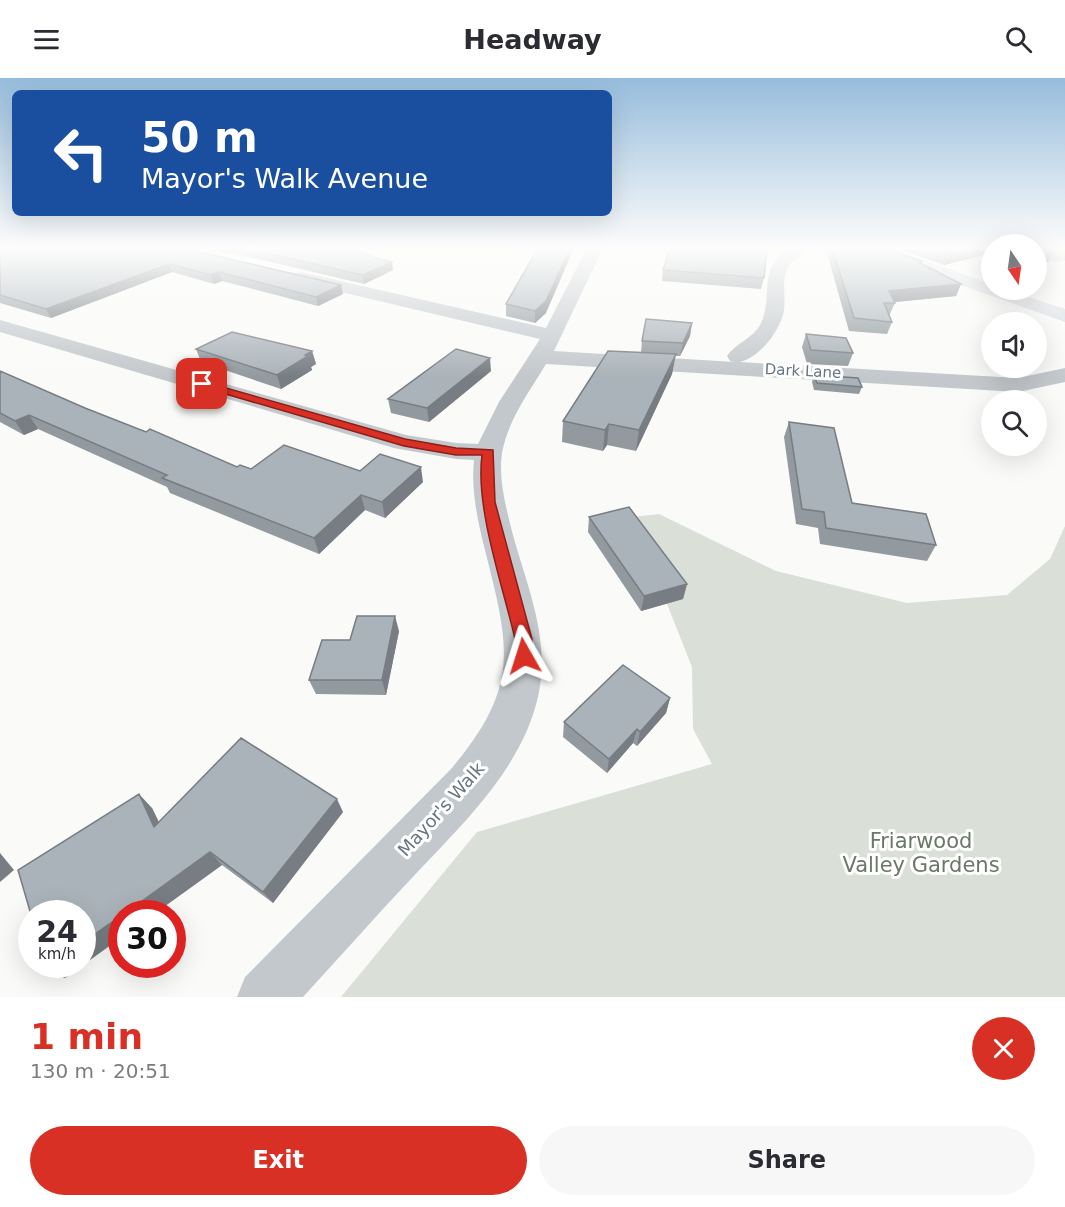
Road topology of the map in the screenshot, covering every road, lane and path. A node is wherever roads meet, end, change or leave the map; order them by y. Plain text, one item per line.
1 (348, 291) edge
2 (574, 291) edge
3 (774, 291) edge
4 (993, 291) edge
5 (1065, 316) edge
6 (0, 326) edge
7 (546, 347) junction
8 (738, 356) dead end
9 (1065, 375) edge
10 (489, 452) junction
11 (265, 997) edge

1 - 7 street, Dark Lane
2 - 7 street, Mayor's Walk
3 - 8 street
4 - 5 highway
6 - 10 street
7 - 9 street, Dark Lane
7 - 10 street, Mayor's Walk
10 - 11 street, Mayor's Walk

